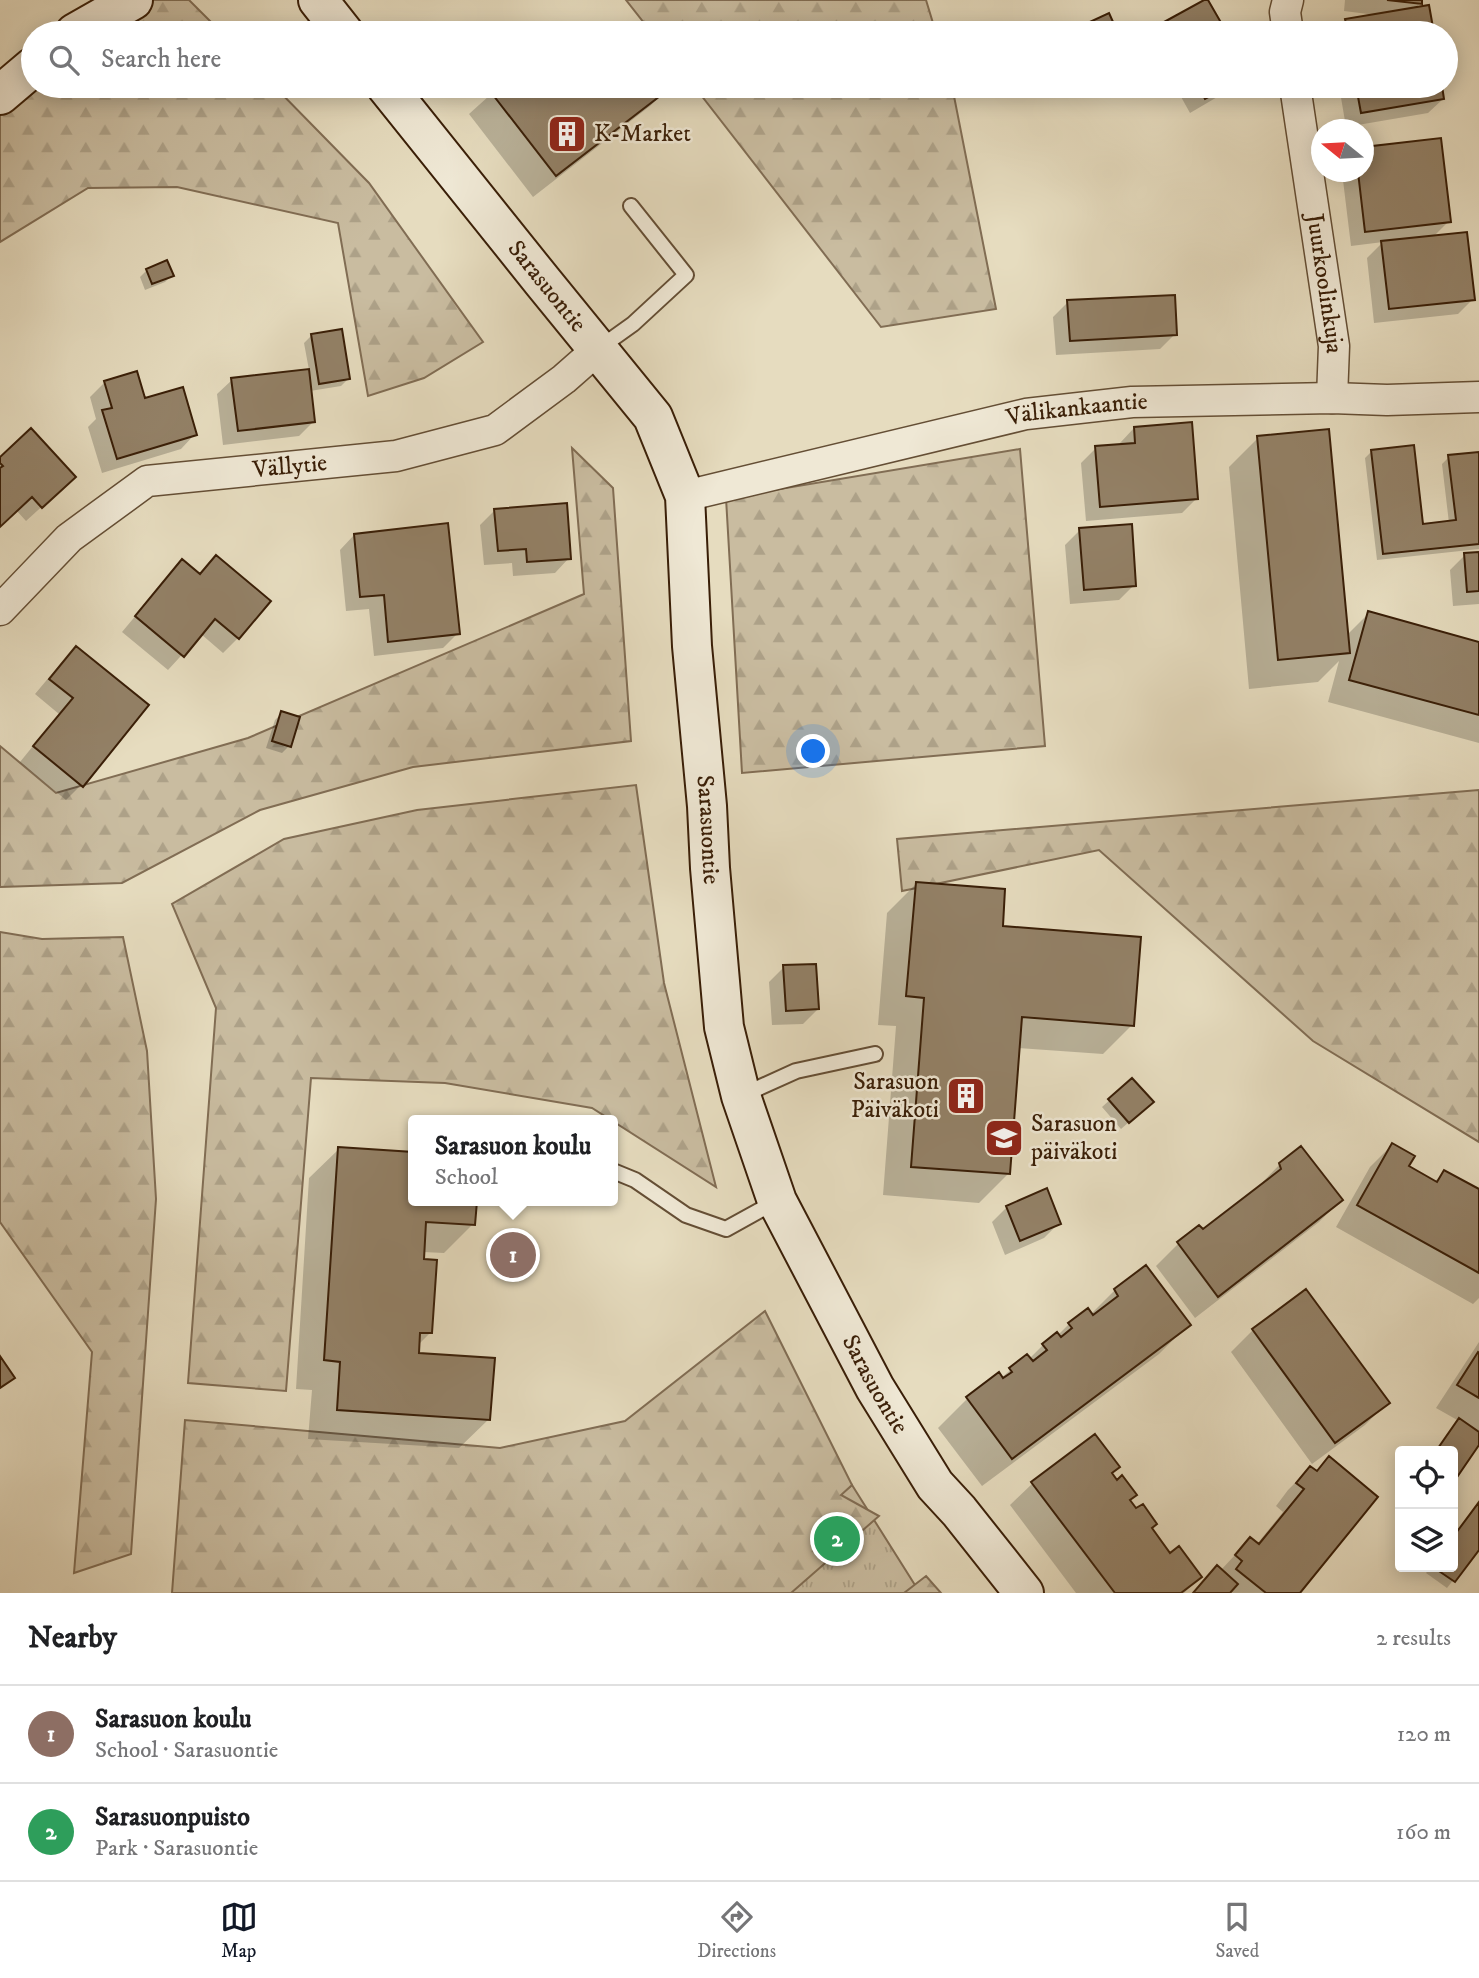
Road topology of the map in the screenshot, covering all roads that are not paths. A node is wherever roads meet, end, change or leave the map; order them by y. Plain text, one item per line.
1 (133, 0) edge
2 (318, 0) edge
3 (96, 21) edge
4 (335, 21) edge
5 (21, 77) edge
6 (0, 95) edge
7 (396, 98) edge
8 (1297, 98) edge
9 (631, 206) dead end
10 (597, 350) junction
11 (1479, 397) edge
12 (1332, 398) junction
13 (685, 496) junction
14 (0, 610) edge
15 (875, 1054) dead end
16 (741, 1096) junction
17 (618, 1173) edge
18 (777, 1201) junction
19 (1024, 1593) edge

1 - 3 street
2 - 4 street
5 - 6 street
7 - 10 street, Sarasuontie
8 - 12 street, Juurkoolinkuja
9 - 10 lane
10 - 13 street, Sarasuontie
10 - 14 street, Vällytie
11 - 12 street, Välikankaantie
12 - 13 street, Välikankaantie
13 - 16 street, Sarasuontie
15 - 16 lane
16 - 18 street, Sarasuontie
17 - 18 lane
18 - 19 street, Sarasuontie

